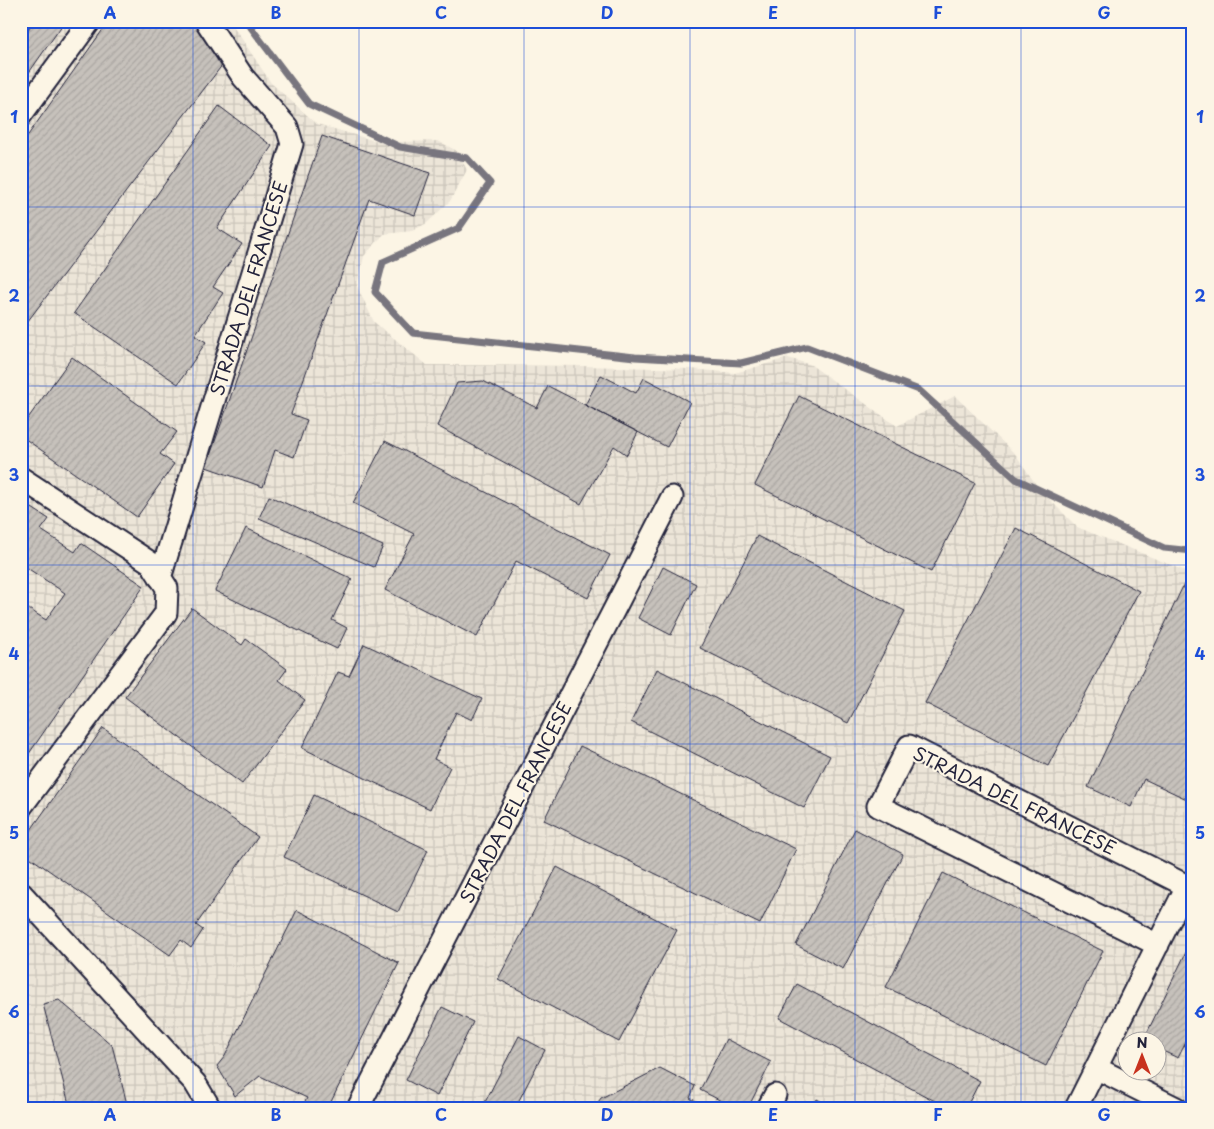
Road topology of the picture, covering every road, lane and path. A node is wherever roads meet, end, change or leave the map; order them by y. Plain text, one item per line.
1 (90, 21) edge
2 (206, 21) edge
3 (21, 115) edge
4 (21, 478) edge
5 (672, 497) dead end
6 (160, 578) junction
7 (21, 807) edge
8 (21, 893) edge
9 (1158, 944) junction
10 (1096, 1068) junction
11 (210, 1108) edge
12 (358, 1108) edge
13 (1076, 1108) edge
14 (1176, 1108) edge

1 - 3 street
2 - 6 street, STRADA DEL FRANCESE
4 - 6 street
5 - 12 street, STRADA DEL FRANCESE
6 - 7 street
8 - 11 street
9 - 9 street, STRADA DEL FRANCESE
9 - 10 street, STRADA DEL FRANCESE
10 - 13 street, STRADA DEL FRANCESE
10 - 14 street

